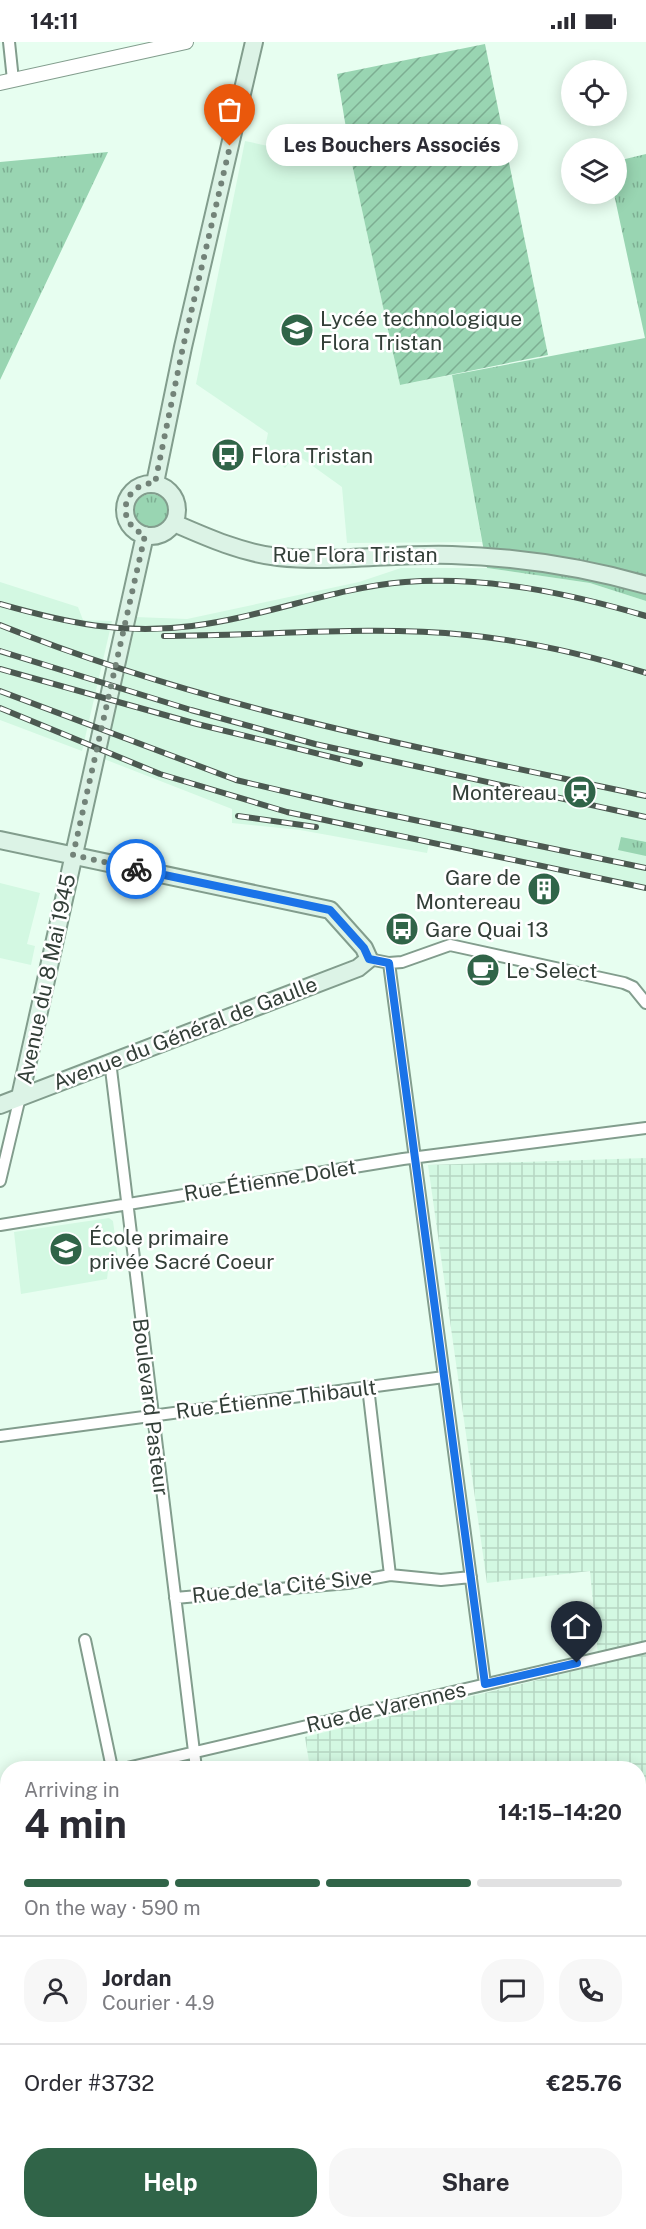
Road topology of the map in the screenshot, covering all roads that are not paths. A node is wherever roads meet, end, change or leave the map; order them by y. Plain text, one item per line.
1 (9, 42) edge
2 (186, 42) edge
3 (254, 42) edge
4 (7, 81) edge
5 (155, 483) junction
6 (174, 523) junction
7 (145, 535) junction
8 (646, 585) edge
9 (0, 840) edge
10 (73, 855) junction
11 (369, 959) junction
12 (389, 963) junction
13 (646, 1003) edge
14 (110, 1060) junction
15 (20, 1097) junction
16 (0, 1104) edge
17 (646, 1128) edge
18 (415, 1157) junction
19 (0, 1180) edge
20 (126, 1204) junction
21 (0, 1225) edge
22 (444, 1377) junction
23 (368, 1387) junction
24 (152, 1416) junction
25 (0, 1437) edge
26 (390, 1575) junction
27 (471, 1576) junction
28 (175, 1598) junction
29 (85, 1640) dead end
30 (646, 1647) edge
31 (485, 1684) junction
32 (194, 1752) junction
33 (111, 1761) edge
34 (156, 1761) edge
35 (195, 1761) edge

1 - 4 street
2 - 4 street
3 - 5 main road
5 - 6 main road
5 - 7 main road
6 - 7 main road
6 - 8 main road, Rue Flora Tristan
7 - 10 main road, Avenue du 8 Mai 1945
9 - 10 main road
10 - 11 main road
10 - 15 main road, Avenue du 8 Mai 1945
11 - 12 street
11 - 14 main road, Avenue du Général de Gaulle
12 - 13 street
12 - 18 street
14 - 15 main road, Avenue du Général de Gaulle
14 - 20 street, Boulevard Pasteur
15 - 16 main road, Avenue du Général de Gaulle
15 - 19 street
17 - 18 street, Rue Étienne Dolet
18 - 20 street, Rue Étienne Dolet
18 - 22 street
20 - 21 street, Rue Étienne Dolet
20 - 24 street, Boulevard Pasteur
22 - 23 street, Rue Étienne Thibault
22 - 27 street
23 - 24 street, Rue Étienne Thibault
23 - 26 street, Rue de la Cité Sive
24 - 25 street, Rue Étienne Thibault
24 - 28 street, Boulevard Pasteur
26 - 27 street, Rue de la Cité Sive
26 - 28 street, Rue de la Cité Sive
27 - 31 street
28 - 32 street, Boulevard Pasteur
29 - 33 street
30 - 31 street, Rue de Varennes
31 - 32 street, Rue de Varennes
32 - 34 street, Rue de Varennes
32 - 35 street

